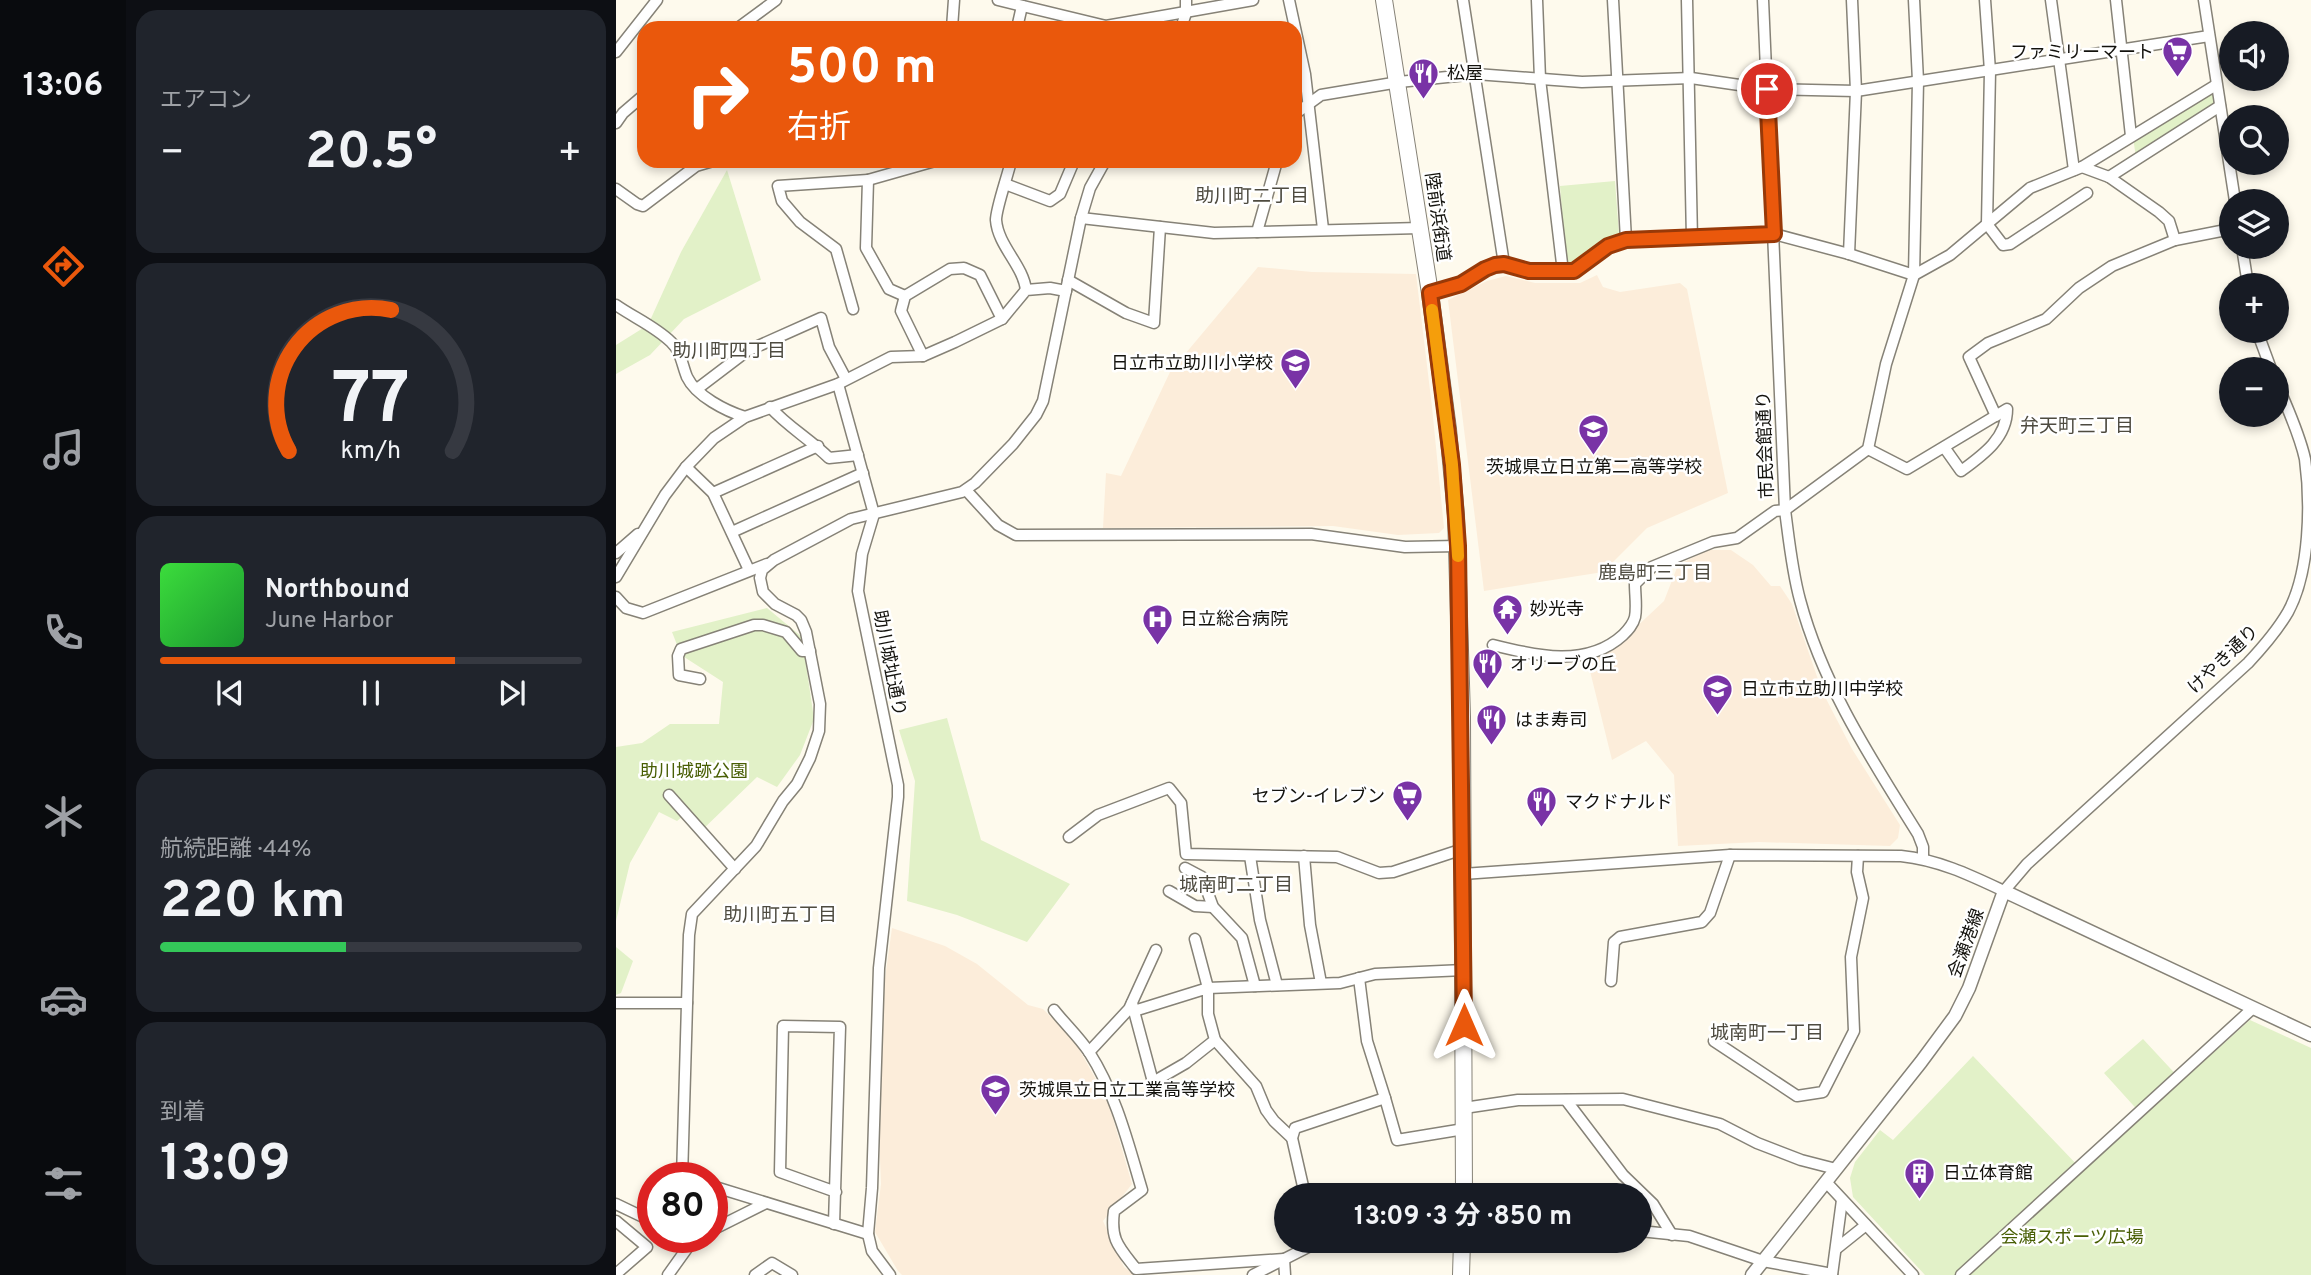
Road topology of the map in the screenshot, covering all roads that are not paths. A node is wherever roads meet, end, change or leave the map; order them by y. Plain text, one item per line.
1 (657, 0) edge
2 (776, 0) edge
3 (954, 0) edge
4 (998, 0) edge
5 (1186, 0) edge
6 (1253, 0) edge
7 (1289, 0) edge
8 (1384, 0) edge
9 (1464, 0) edge
10 (1537, 0) edge
11 (1613, 0) edge
12 (1688, 0) edge
13 (1763, 0) edge
14 (1852, 0) edge
15 (1914, 0) edge
16 (1985, 0) edge
17 (2051, 0) edge
18 (2116, 0) edge
19 (2204, 0) edge
20 (1023, 6) junction
21 (1186, 13) junction
22 (640, 21) edge
23 (749, 21) edge
24 (952, 21) edge
25 (1019, 21) edge
26 (1084, 21) edge
27 (1141, 21) edge
28 (1183, 21) edge
29 (1293, 21) edge
30 (637, 25) edge
31 (2209, 36) junction
32 (2120, 51) junction
33 (616, 52) edge
34 (2060, 60) junction
35 (1302, 66) edge
36 (1990, 71) junction
37 (1476, 74) junction
38 (1691, 78) junction
39 (1540, 79) junction
40 (1618, 81) junction
41 (1399, 82) junction
42 (1918, 82) junction
43 (2216, 85) junction
44 (1767, 89) junction
45 (1856, 91) junction
46 (637, 101) edge
47 (1309, 102) junction
48 (2220, 105) edge
49 (2219, 107) edge
50 (1302, 108) edge
51 (616, 123) edge
52 (2131, 136) junction
53 (693, 168) edge
54 (910, 168) edge
55 (1009, 168) edge
56 (1071, 168) edge
57 (1101, 168) edge
58 (1275, 168) edge
59 (2078, 168) junction
60 (2109, 177) junction
61 (867, 180) junction
62 (1005, 184) junction
63 (616, 188) edge
64 (2087, 193) dead end
65 (1082, 218) junction
66 (1987, 224) junction
67 (1160, 227) junction
68 (1420, 228) junction
69 (1323, 229) junction
70 (2219, 231) edge
71 (1257, 232) junction
72 (1774, 234) junction
73 (1692, 239) junction
74 (1626, 240) junction
75 (2175, 240) junction
76 (1849, 254) junction
77 (1504, 264) junction
78 (1563, 272) junction
79 (1914, 275) junction
80 (1067, 286) junction
81 (1026, 290) junction
82 (1430, 293) junction
83 (905, 296) junction
84 (616, 305) edge
85 (853, 309) dead end
86 (1002, 319) junction
87 (923, 356) junction
88 (842, 381) junction
89 (697, 389) junction
90 (770, 407) junction
91 (2289, 412) edge
92 (1996, 415) junction
93 (745, 417) junction
94 (818, 446) junction
95 (1944, 447) junction
96 (1868, 449) junction
97 (858, 455) junction
98 (686, 467) junction
99 (863, 473) junction
100 (966, 490) junction
101 (713, 493) junction
102 (1785, 510) junction
103 (874, 514) junction
104 (644, 530) junction
105 (732, 532) junction
106 (1458, 546) junction
107 (616, 553) edge
108 (767, 564) junction
109 (749, 570) junction
110 (616, 576) edge
111 (616, 597) edge
112 (1493, 645) dead end
113 (810, 651) junction
114 (700, 679) dead end
115 (669, 795) dead end
116 (1069, 837) dead end
117 (1463, 849) junction
118 (1730, 855) junction
119 (1250, 856) junction
120 (1304, 856) junction
121 (1858, 856) junction
122 (1923, 859) junction
123 (1185, 868) dead end
124 (735, 869) junction
125 (1463, 874) junction
126 (1169, 891) dead end
127 (2004, 891) junction
128 (1213, 907) junction
129 (1195, 939) dead end
130 (1156, 950) dead end
131 (1464, 970) junction
132 (1359, 978) junction
133 (1611, 981) dead end
134 (1321, 984) junction
135 (1277, 985) junction
136 (1255, 986) junction
137 (1208, 988) junction
138 (616, 1003) edge
139 (687, 1003) junction
140 (1133, 1007) junction
141 (2253, 1008) junction
142 (1054, 1010) dead end
143 (2311, 1035) edge
144 (1215, 1040) junction
145 (1714, 1041) dead end
146 (1089, 1052) junction
147 (1385, 1098) junction
148 (1566, 1100) junction
149 (1464, 1108) junction
150 (1464, 1129) junction
151 (1292, 1138) junction
152 (682, 1162) edge
153 (1836, 1169) junction
154 (1826, 1182) junction
155 (1301, 1183) edge
156 (1464, 1183) edge
157 (728, 1191) edge
158 (836, 1192) junction
159 (1842, 1200) junction
160 (766, 1203) junction
161 (616, 1205) edge
162 (637, 1214) edge
163 (616, 1220) edge
164 (728, 1222) edge
165 (834, 1224) junction
166 (1866, 1225) junction
167 (1652, 1232) edge
168 (868, 1234) junction
169 (1672, 1235) junction
170 (1836, 1249) junction
171 (684, 1253) edge
172 (1295, 1253) edge
173 (1462, 1253) edge
174 (1284, 1259) junction
175 (1763, 1261) junction
176 (616, 1274) edge
177 (1832, 1274) edge
178 (668, 1275) edge
179 (755, 1275) edge
180 (792, 1275) edge
181 (890, 1275) edge
182 (1253, 1275) edge
183 (1286, 1275) edge
184 (1461, 1275) edge
185 (1752, 1275) edge
186 (1913, 1275) edge
187 (1961, 1275) edge

1 - 22 street
2 - 23 street
3 - 24 street
4 - 20 street
5 - 21 street
6 - 21 street
7 - 29 street
8 - 41 highway, 陸前浜街道
9 - 37 street
10 - 39 street
11 - 40 street
12 - 38 street
13 - 44 street, 市民会館通り
14 - 45 street
15 - 42 street
16 - 36 street
17 - 34 street
18 - 32 street
19 - 31 street
20 - 25 street
20 - 26 street
21 - 27 street
21 - 28 street
30 - 33 street
31 - 32 street
31 - 43 street
32 - 34 street
32 - 52 street
34 - 36 street
34 - 59 street
35 - 47 street
36 - 42 street
36 - 66 street
37 - 39 street
37 - 41 street
37 - 77 street
38 - 40 street
38 - 44 street
38 - 73 street
39 - 40 street
39 - 78 street
40 - 74 street
41 - 47 street
41 - 68 highway, 陸前浜街道
42 - 45 street
42 - 79 street
43 - 48 street
43 - 52 street
44 - 45 street
44 - 72 street, 市民会館通り
45 - 76 street
46 - 51 street
47 - 50 street
47 - 69 street
49 - 60 street
52 - 59 street
53 - 63 street
54 - 61 street
55 - 62 street
56 - 62 street
57 - 65 street
58 - 71 street
59 - 60 street
59 - 66 street
60 - 75 street
61 - 83 street
61 - 85 street
62 - 81 street
64 - 66 street
65 - 67 street
65 - 80 street
66 - 79 street
67 - 71 street
67 - 80 street
68 - 69 street
68 - 82 highway, 陸前浜街道
69 - 71 street
70 - 75 street
72 - 73 street
72 - 76 street
72 - 102 street, 市民会館通り
73 - 74 street
74 - 78 street
75 - 92 street
76 - 79 street
77 - 78 street
77 - 82 street
79 - 96 street
80 - 81 street
80 - 100 street
81 - 86 street
82 - 106 highway, 陸前浜街道
83 - 86 street
83 - 87 street
84 - 89 street
86 - 87 street
87 - 88 street
88 - 89 street
88 - 90 street
88 - 97 street
89 - 93 street
90 - 93 street
90 - 94 street
91 - 127 street, けやき通り
92 - 95 street
92 - 95 street
93 - 98 street
94 - 97 street
94 - 101 street
95 - 96 street
96 - 102 street
97 - 99 street
98 - 101 street
98 - 104 street
99 - 103 street
99 - 105 street
100 - 103 street
100 - 106 street
101 - 105 street
102 - 112 street
102 - 122 street, 市民会館通り
103 - 108 street
103 - 168 street, 助川城址通り
104 - 107 street
104 - 110 street
105 - 109 street
106 - 117 highway, 陸前浜街道
108 - 109 street
108 - 113 street
109 - 111 street
113 - 114 street
113 - 124 street
115 - 124 street
116 - 119 street
117 - 120 street
117 - 125 highway, 陸前浜街道
118 - 121 street
118 - 125 street
118 - 133 street
119 - 120 street
119 - 135 street
120 - 134 street
121 - 122 street
121 - 145 street
122 - 127 street
123 - 128 street
124 - 139 street
125 - 131 highway, 陸前浜街道
126 - 128 street
127 - 141 main road
127 - 153 main road, 会瀬港線
128 - 136 street
129 - 137 street
130 - 140 street
131 - 132 street
131 - 149 highway, 陸前浜街道
132 - 134 street
132 - 147 street
134 - 135 street
135 - 136 street
136 - 137 street
137 - 140 street
137 - 144 street
138 - 139 street
139 - 152 street
140 - 144 street
140 - 146 street
141 - 143 main road
141 - 187 street
142 - 146 street
144 - 151 street
146 - 174 street
147 - 150 street
147 - 151 street
148 - 149 street
148 - 153 street
148 - 169 street
149 - 150 highway, 陸前浜街道
150 - 156 highway, 陸前浜街道
151 - 155 street
153 - 154 main road, 会瀬港線
154 - 159 street
154 - 175 main road, 会瀬港線
157 - 160 street
158 - 158 street
158 - 165 street
159 - 166 street
159 - 170 street
160 - 164 street
160 - 165 street
161 - 162 street
163 - 176 street
165 - 168 street
166 - 170 street
166 - 186 street
167 - 169 street
168 - 181 street
169 - 175 street
170 - 177 street
171 - 178 street
172 - 174 street
173 - 184 highway
174 - 182 street
174 - 183 street
175 - 177 street
175 - 185 main road, 会瀬港線
179 - 180 street

